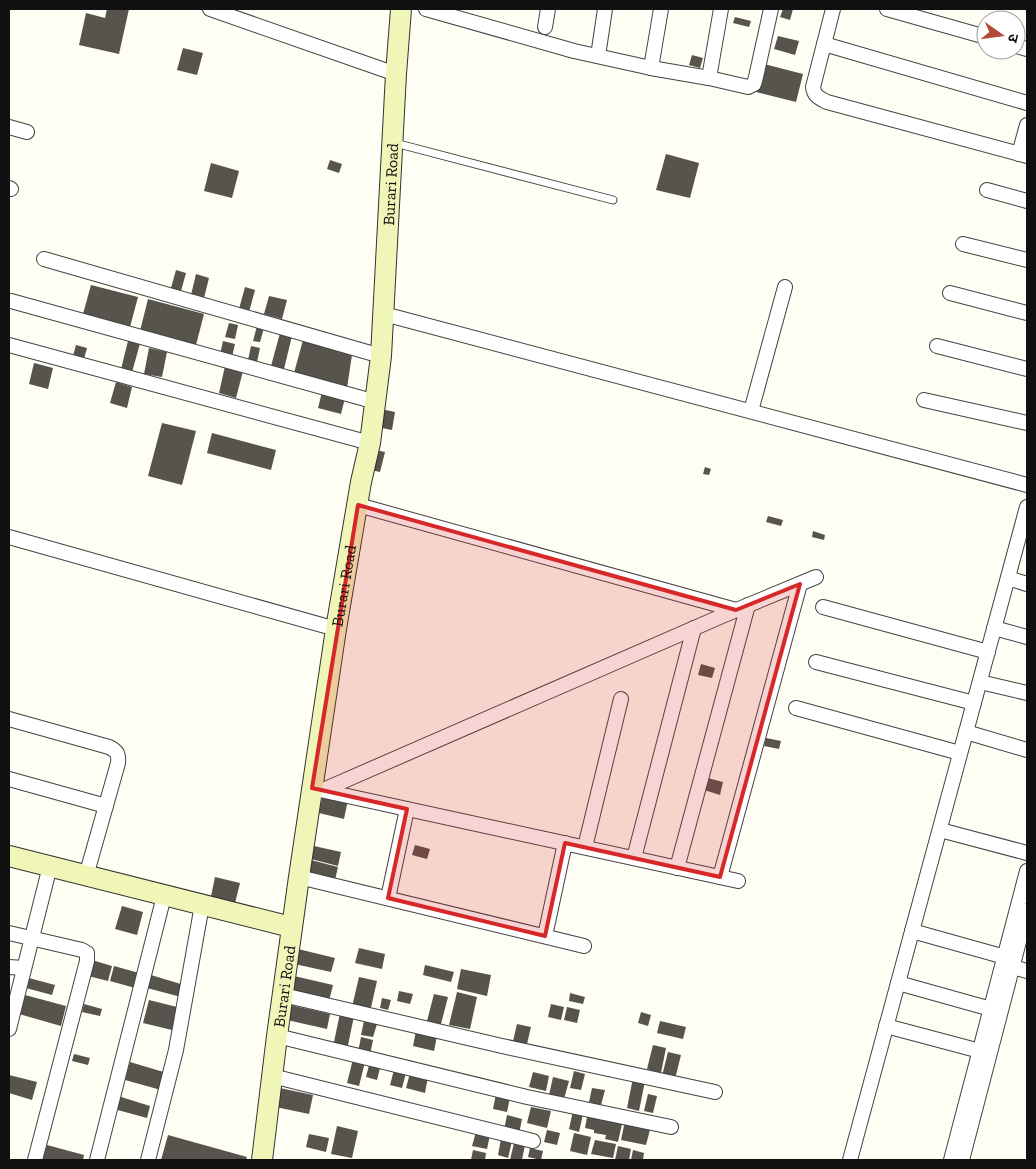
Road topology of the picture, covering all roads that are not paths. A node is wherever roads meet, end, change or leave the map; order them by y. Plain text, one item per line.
1 (210, 9) edge
2 (401, 9) edge
3 (426, 9) edge
4 (548, 9) edge
5 (606, 9) edge
6 (661, 9) edge
7 (720, 9) edge
8 (771, 9) edge
9 (833, 9) edge
10 (887, 9) edge
11 (545, 27) dead end
12 (976, 34) edge
13 (824, 44) junction
14 (598, 56) junction
15 (651, 68) junction
16 (396, 74) junction
17 (709, 78) junction
18 (1027, 103) edge
19 (1027, 125) edge
20 (9, 127) edge
21 (27, 132) dead end
22 (392, 142) junction
23 (1023, 155) edge
24 (986, 190) dead end
25 (614, 200) dead end
26 (1027, 201) edge
27 (963, 244) dead end
28 (44, 259) dead end
29 (1027, 260) edge
30 (785, 287) dead end
31 (950, 293) dead end
32 (11, 301) dead end
33 (1027, 313) edge
34 (384, 314) junction
35 (9, 345) edge
36 (937, 346) dead end
37 (382, 356) junction
38 (1027, 369) edge
39 (924, 400) dead end
40 (376, 402) junction
41 (751, 411) junction
42 (1027, 423) edge
43 (370, 443) junction
44 (1027, 485) edge
45 (358, 505) junction
46 (1027, 507) edge
47 (1025, 527) edge
48 (9, 537) edge
49 (816, 577) dead end
50 (1008, 578) junction
51 (800, 584) junction
52 (1027, 584) edge
53 (823, 607) dead end
54 (742, 608) junction
55 (336, 628) junction
56 (694, 628) junction
57 (994, 628) junction
58 (1027, 637) edge
59 (988, 652) junction
60 (816, 662) dead end
61 (980, 682) junction
62 (1027, 694) edge
63 (621, 699) dead end
64 (974, 704) junction
65 (796, 708) dead end
66 (9, 719) edge
67 (966, 732) junction
68 (1027, 750) edge
69 (960, 753) junction
70 (9, 779) edge
71 (318, 789) junction
72 (106, 806) junction
73 (407, 809) junction
74 (940, 830) junction
75 (565, 843) junction
76 (585, 848) junction
77 (1027, 853) edge
78 (9, 856) edge
79 (634, 858) junction
80 (50, 866) junction
81 (677, 868) junction
82 (1027, 871) edge
83 (86, 876) junction
84 (299, 877) junction
85 (720, 877) junction
86 (738, 881) dead end
87 (164, 896) junction
88 (388, 898) junction
89 (202, 905) junction
90 (1027, 916) edge
91 (291, 928) junction
92 (912, 931) junction
93 (9, 933) edge
94 (545, 936) junction
95 (31, 939) junction
96 (584, 946) dead end
97 (1009, 962) junction
98 (9, 967) edge
99 (24, 968) junction
100 (1027, 971) edge
101 (898, 983) junction
102 (283, 996) junction
103 (991, 1009) junction
104 (886, 1026) junction
105 (9, 1029) edge
106 (277, 1036) junction
107 (980, 1051) junction
108 (272, 1076) junction
109 (715, 1092) dead end
110 (672, 1126) dead end
111 (533, 1142) dead end
112 (35, 1160) edge
113 (97, 1160) edge
114 (148, 1160) edge
115 (262, 1160) edge
116 (850, 1160) edge
117 (951, 1160) edge
118 (962, 1160) edge

1 - 16 street
2 - 16 main road, Burari Road
3 - 14 street
4 - 11 street
5 - 14 street
6 - 15 street
7 - 17 street
8 - 17 street
9 - 13 street
10 - 12 street
13 - 18 street
13 - 23 street
14 - 15 street
15 - 17 street
16 - 22 main road, Burari Road
19 - 23 street
20 - 21 street
22 - 25 lane
22 - 34 main road, Burari Road
24 - 26 street
27 - 29 street
28 - 37 street
30 - 41 street
31 - 33 street
32 - 40 street
34 - 37 main road, Burari Road
34 - 41 street
35 - 43 street
36 - 38 street
37 - 40 main road, Burari Road
39 - 42 street
40 - 43 main road, Burari Road
41 - 44 street
43 - 45 main road, Burari Road
45 - 54 street
45 - 55 main road, Burari Road
46 - 47 street
47 - 50 street
48 - 55 street
49 - 51 street
50 - 52 street
50 - 57 street
51 - 54 street
51 - 85 street
53 - 59 street
54 - 56 street
54 - 81 street
55 - 71 main road, Burari Road
56 - 71 street
56 - 79 street
57 - 58 street
57 - 59 street
59 - 61 street
60 - 64 street
61 - 62 street
61 - 64 street
63 - 76 street
64 - 67 street
65 - 69 street
66 - 72 street
67 - 68 street
67 - 69 street
69 - 74 street
70 - 72 street
71 - 73 street
71 - 84 main road, Burari Road
72 - 83 street
73 - 75 street
73 - 88 street
74 - 77 street
74 - 92 street
75 - 76 street
75 - 94 street
76 - 79 street
78 - 80 main road
79 - 81 street
80 - 83 main road
80 - 95 street
81 - 85 street
82 - 97 street
83 - 87 main road
84 - 88 street
84 - 91 main road, Burari Road
85 - 86 street
87 - 89 main road
87 - 113 street
88 - 94 street
89 - 91 main road
89 - 114 street
90 - 97 street
91 - 102 main road, Burari Road
92 - 97 street
92 - 101 street
93 - 95 street
94 - 96 street
95 - 99 street
95 - 112 street
97 - 100 street
97 - 103 street
97 - 118 street
98 - 99 street
99 - 105 street
101 - 103 street
101 - 104 street
102 - 106 main road, Burari Road
102 - 109 street
103 - 107 street
104 - 107 street
104 - 116 street
106 - 108 main road, Burari Road
106 - 110 street
107 - 117 street
108 - 111 street
108 - 115 main road, Burari Road

